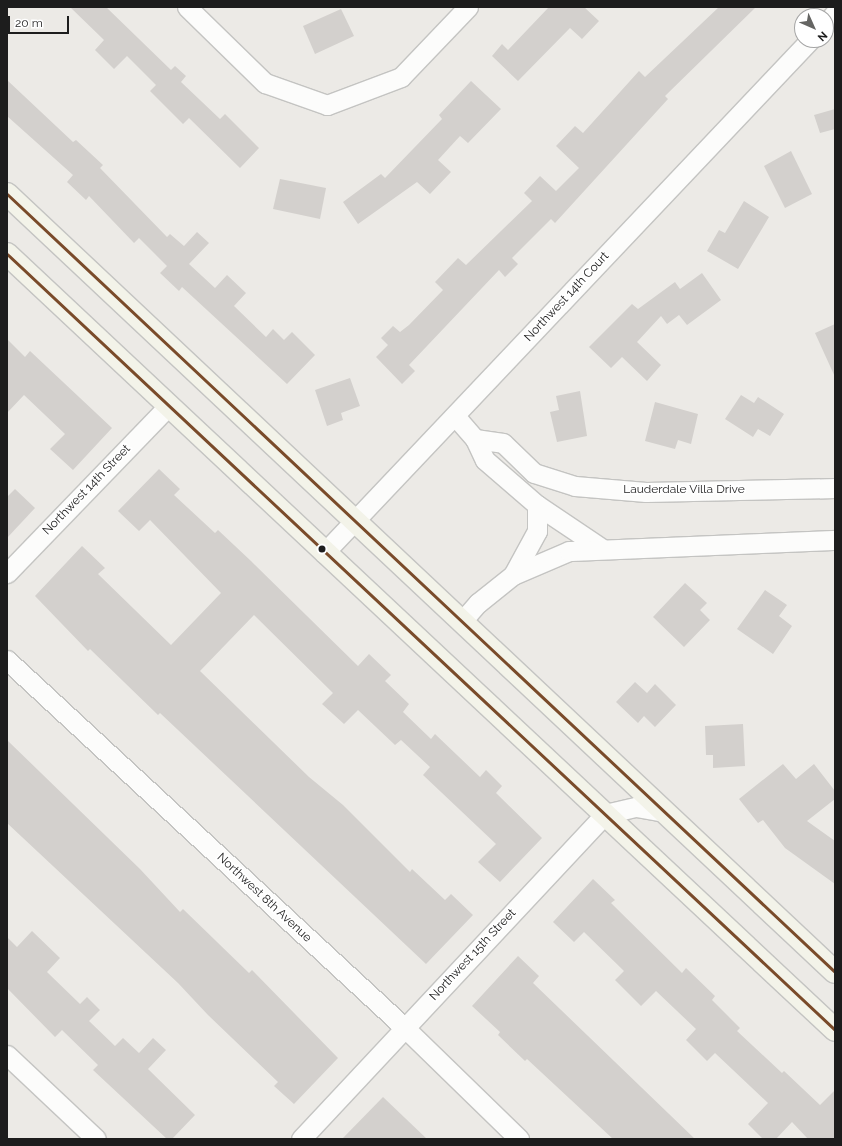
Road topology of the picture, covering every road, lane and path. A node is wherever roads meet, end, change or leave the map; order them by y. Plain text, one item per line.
1 (187, 7) edge
2 (468, 7) edge
3 (802, 48) edge
4 (7, 194) edge
5 (7, 254) edge
6 (168, 406) junction
7 (456, 416) junction
8 (475, 440) junction
9 (835, 488) edge
10 (537, 506) junction
11 (356, 519) junction
12 (835, 540) edge
13 (601, 548) junction
14 (324, 553) junction
15 (7, 573) edge
16 (513, 575) junction
17 (462, 620) junction
18 (7, 660) edge
19 (663, 812) junction
20 (605, 814) junction
21 (835, 972) edge
22 (405, 1028) junction
23 (835, 1030) edge
24 (7, 1055) edge
25 (96, 1139) edge
26 (301, 1139) edge
27 (519, 1139) edge

1 - 2 street
3 - 7 street, Northwest 14th Court
4 - 11 main road
5 - 6 main road
6 - 14 main road
6 - 15 street, Northwest 14th Street
7 - 8 street
7 - 11 street, Northwest 14th Court
8 - 9 street, Lauderdale Villa Drive
8 - 10 street
10 - 13 street
10 - 16 street
11 - 14 street, Northwest 14th Court
11 - 17 main road
12 - 13 street
13 - 16 street
14 - 20 main road
16 - 17 street
17 - 19 main road
18 - 22 street, Northwest 8th Avenue
19 - 20 street
19 - 21 main road
20 - 22 street, Northwest 15th Street
20 - 23 main road
22 - 26 street, Northwest 15th Street
22 - 27 street, Northwest 8th Avenue
24 - 25 street

